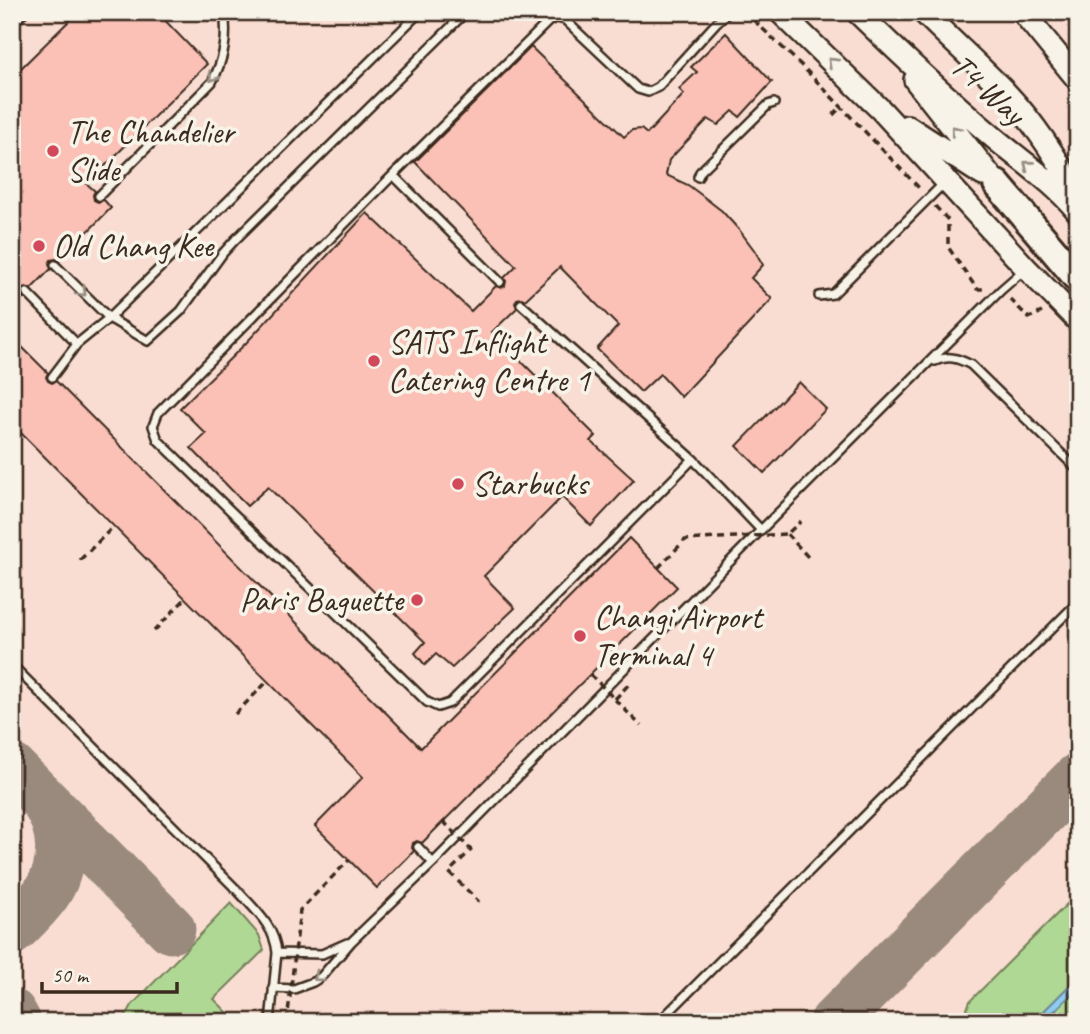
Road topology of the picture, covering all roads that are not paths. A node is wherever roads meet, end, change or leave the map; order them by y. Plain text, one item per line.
1 (24, 12) edge
2 (224, 12) edge
3 (420, 12) edge
4 (466, 12) edge
5 (729, 12) edge
6 (780, 12) edge
7 (857, 12) edge
8 (923, 12) edge
9 (1024, 14) edge
10 (12, 24) edge
11 (874, 29) junction
12 (1078, 66) edge
13 (1078, 80) edge
14 (1009, 97) junction
15 (775, 103) dead end
16 (881, 110) junction
17 (1078, 166) edge
18 (393, 175) junction
19 (698, 177) dead end
20 (947, 180) junction
21 (997, 184) junction
22 (99, 196) dead end
23 (1078, 197) edge
24 (1078, 212) edge
25 (55, 265) dead end
26 (1026, 268) junction
27 (1078, 279) edge
28 (500, 282) dead end
29 (27, 293) dead end
30 (819, 296) dead end
31 (521, 304) dead end
32 (109, 318) junction
33 (1078, 321) edge
34 (77, 344) junction
35 (925, 367) junction
36 (52, 377) dead end
37 (693, 459) junction
38 (1078, 470) edge
39 (761, 530) junction
40 (1078, 603) edge
41 (12, 665) edge
42 (418, 847) dead end
43 (433, 863) junction
44 (351, 942) junction
45 (277, 953) junction
46 (273, 988) junction
47 (270, 1022) edge
48 (659, 1022) edge

1 - 10 lane
2 -> 22 lane
3 - 32 lane
4 - 32 lane
5 - 18 lane
16 -> 6 main road
7 - 11 main road, T4 Way
8 - 14 main road
9 - 12 main road
9 - 13 main road
21 -> 11 main road
24 -> 11 main road, T4 Way
14 - 17 main road
14 - 23 main road
15 - 19 lane
16 - 20 main road
16 - 21 main road
18 - 28 lane
18 - 37 lane
20 - 26 main road
20 - 30 lane
21 - 27 highway
25 -> 32 lane
26 - 33 main road
26 - 35 lane
29 - 34 lane
31 - 37 lane
32 - 34 lane
34 - 36 lane
35 - 38 lane
35 - 39 lane
37 - 39 lane
39 - 43 lane
40 - 48 lane
41 - 45 lane
42 - 43 lane
43 - 44 lane
44 - 45 lane
44 -> 46 lane
45 - 46 lane
46 - 47 lane

